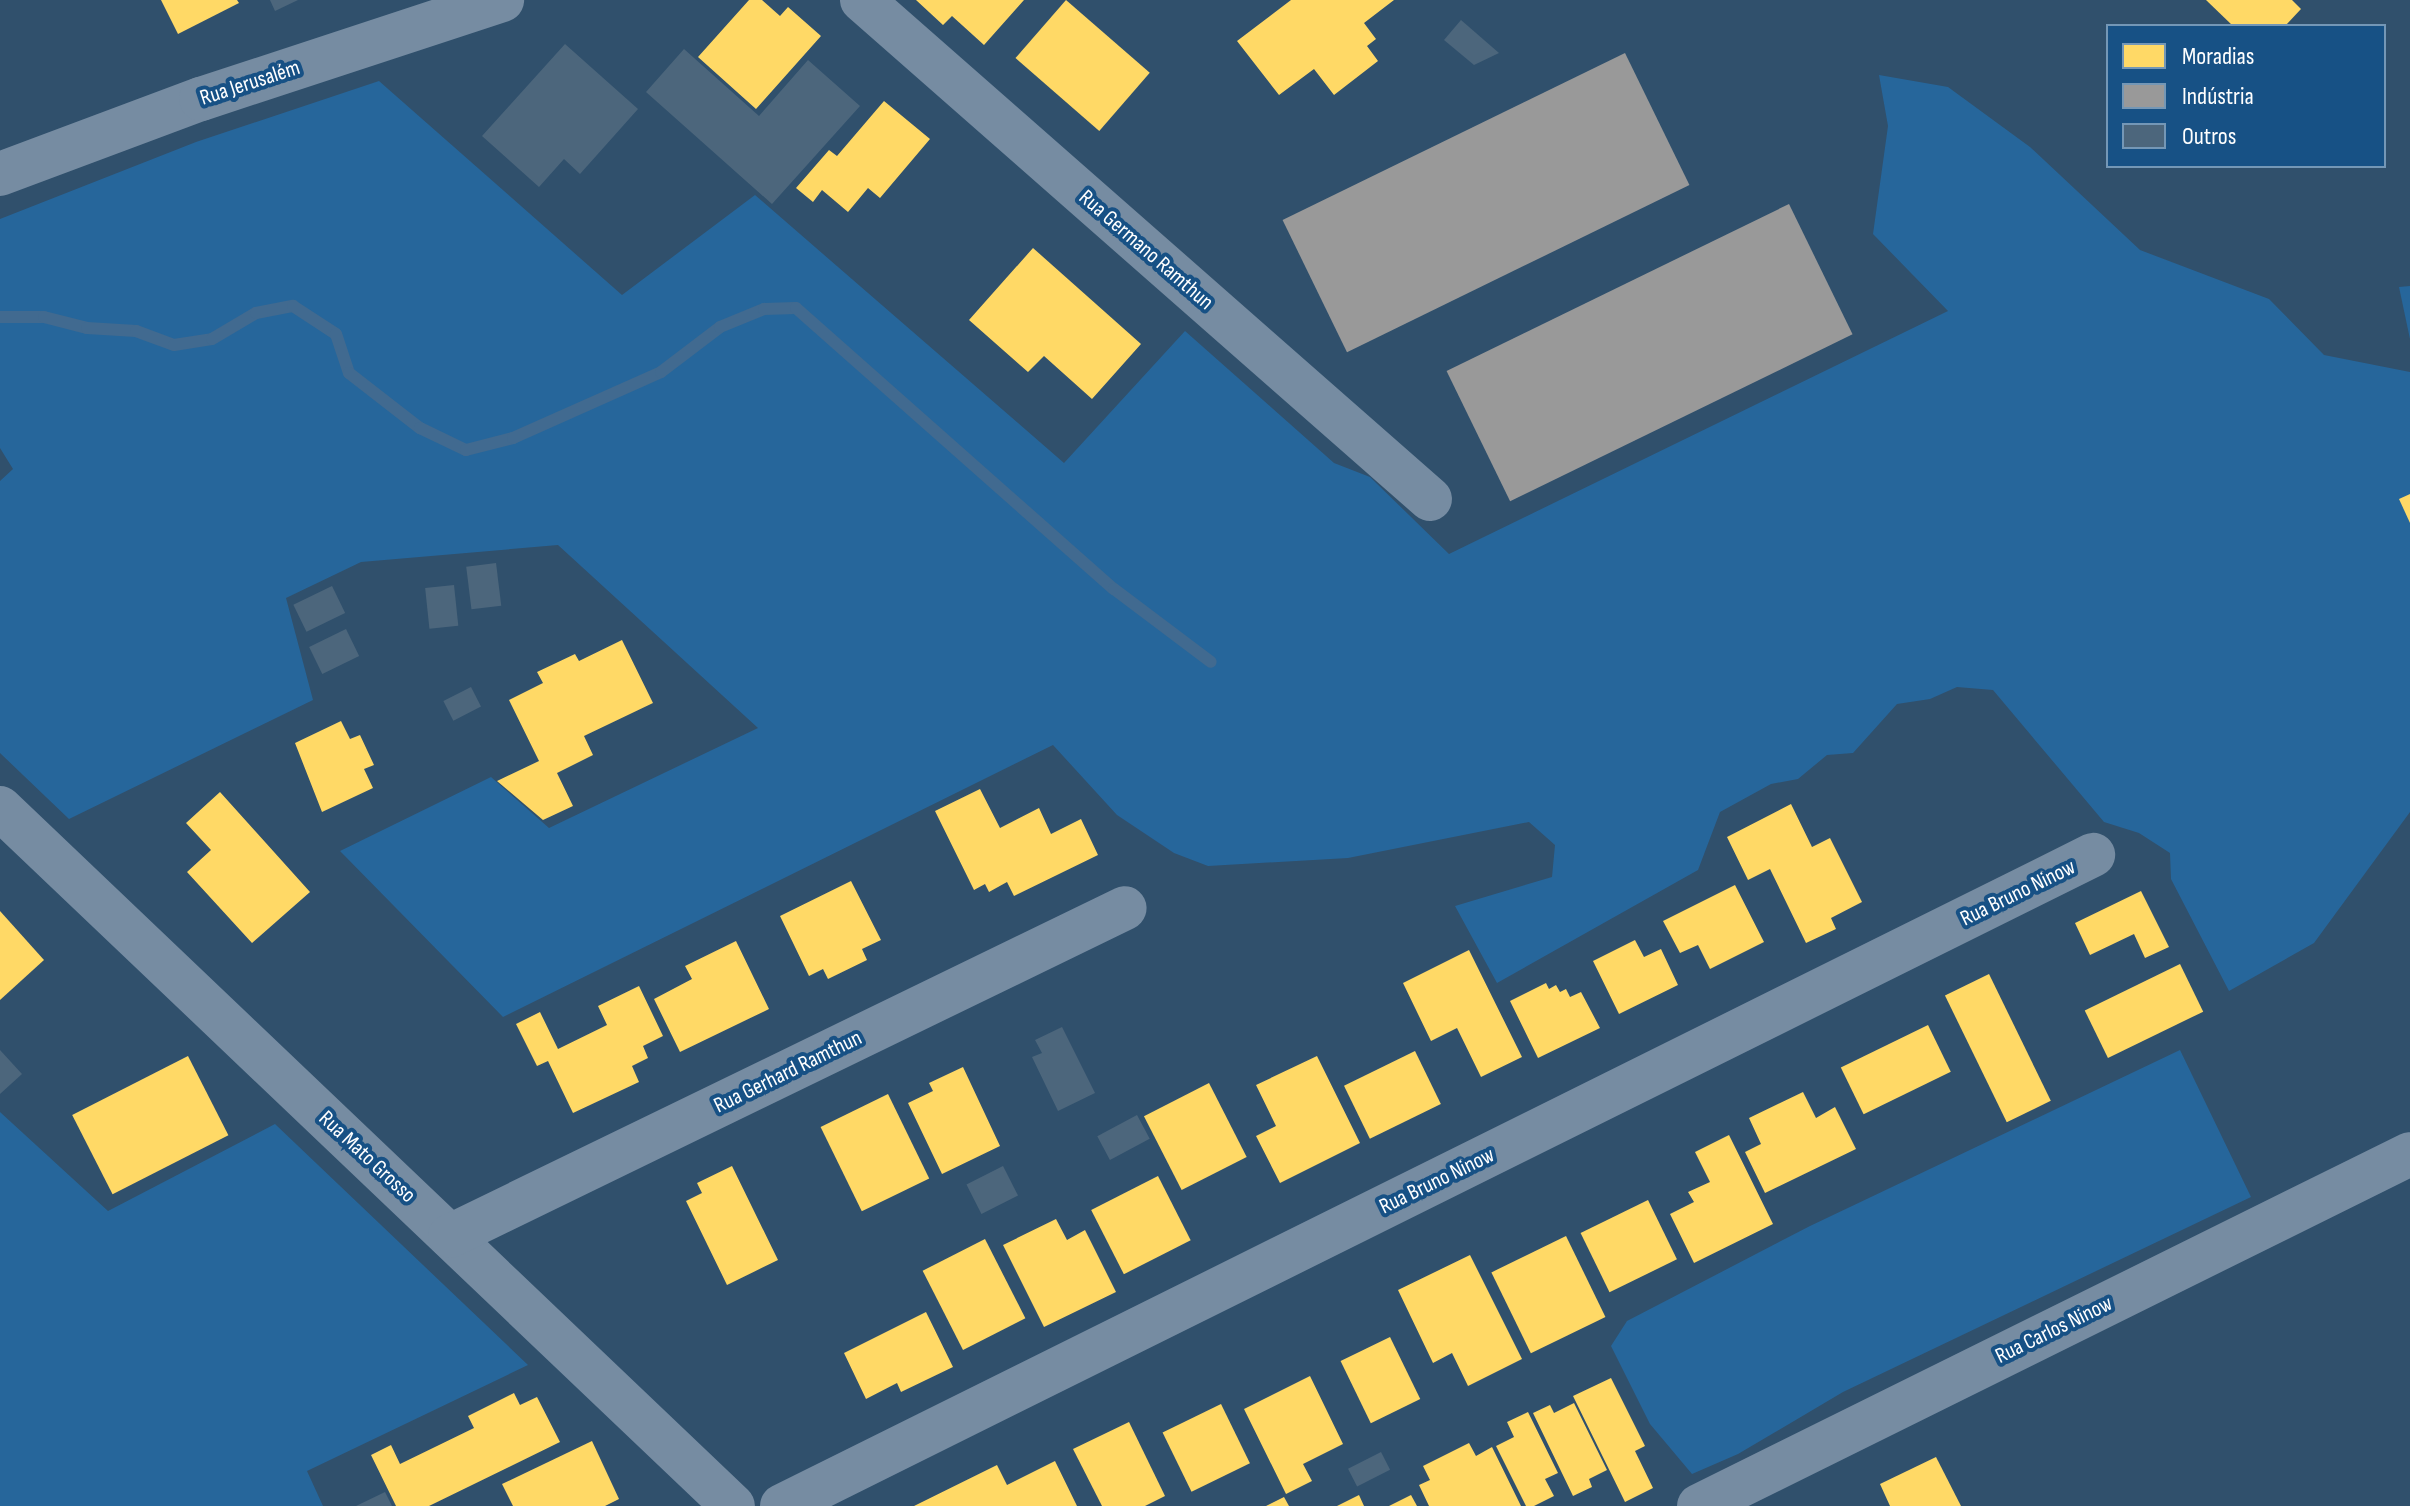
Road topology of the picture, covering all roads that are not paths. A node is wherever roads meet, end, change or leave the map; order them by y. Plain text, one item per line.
1 (502, 0) edge
2 (862, 0) edge
3 (0, 174) edge
4 (1430, 499) dead end
5 (0, 808) edge
6 (2093, 855) dead end
7 (1125, 908) dead end
8 (2410, 1154) edge
9 (450, 1236) junction
10 (733, 1506) edge
11 (782, 1506) edge
12 (1699, 1506) edge

1 - 3 street, Rua Jerusalém
2 - 4 street, Rua Germano Ramthun
5 - 9 street, Rua Mato Grosso
6 - 11 street, Rua Bruno Ninow
7 - 9 street, Rua Gerhard Ramthun
8 - 12 street, Rua Carlos Ninow
9 - 10 street, Rua Mato Grosso

